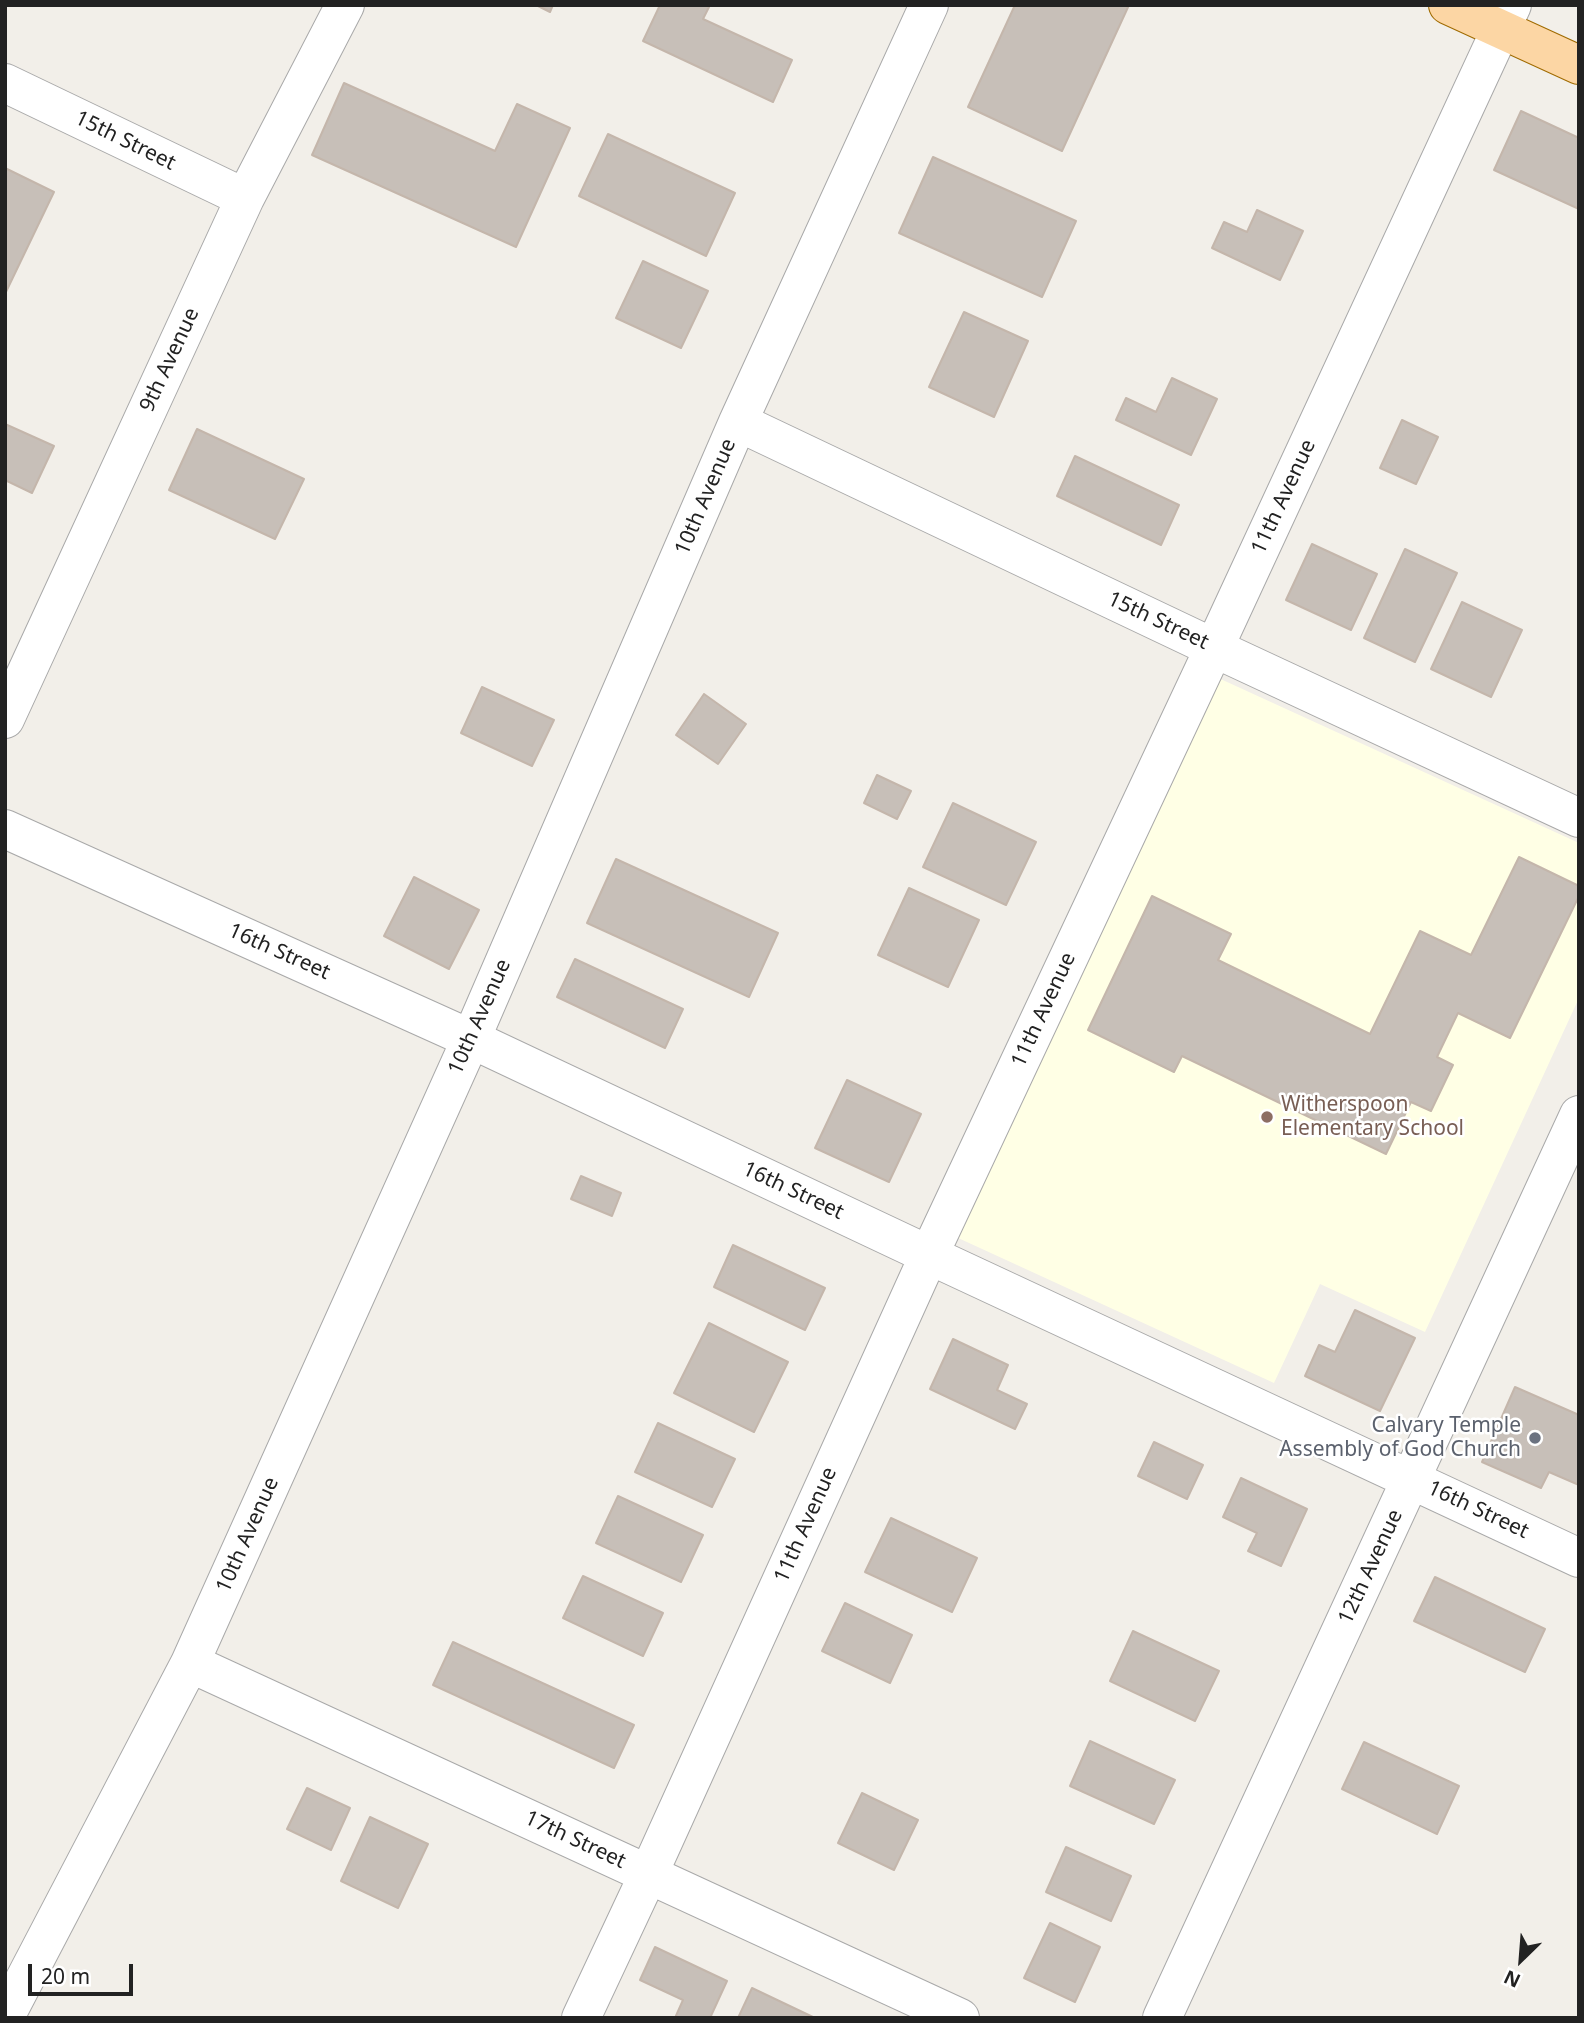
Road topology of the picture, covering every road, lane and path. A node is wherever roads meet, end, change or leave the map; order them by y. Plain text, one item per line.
1 (345, 5) edge
2 (929, 5) edge
3 (1448, 5) edge
4 (1506, 17) edge
5 (1579, 65) edge
6 (5, 83) edge
7 (245, 198) junction
8 (738, 422) junction
9 (1214, 648) junction
10 (5, 719) edge
11 (1579, 818) edge
12 (5, 829) edge
13 (471, 1039) junction
14 (1579, 1115) edge
15 (929, 1255) junction
16 (1412, 1479) junction
17 (1579, 1558) edge
18 (190, 1663) junction
19 (649, 1873) junction
20 (5, 2017) edge
21 (581, 2018) edge
22 (960, 2018) edge
23 (1162, 2018) edge

1 - 7 street, 9th Avenue
2 - 8 street, 10th Avenue
3 - 4 main road
4 - 5 main road
4 - 9 street, 11th Avenue
6 - 7 street, 15th Street
7 - 10 street, 9th Avenue
8 - 9 street, 15th Street
8 - 13 street, 10th Avenue
9 - 11 street, 15th Street
9 - 15 street, 11th Avenue
12 - 13 street, 16th Street
13 - 15 street, 16th Street
13 - 18 street, 10th Avenue
14 - 16 street, 12th Avenue
15 - 16 street, 16th Street
15 - 19 street, 11th Avenue
16 - 17 street, 16th Street
16 - 23 street, 12th Avenue
18 - 19 street, 17th Street
18 - 20 street, 10th Avenue
19 - 21 street, 11th Avenue
19 - 22 street, 17th Street

